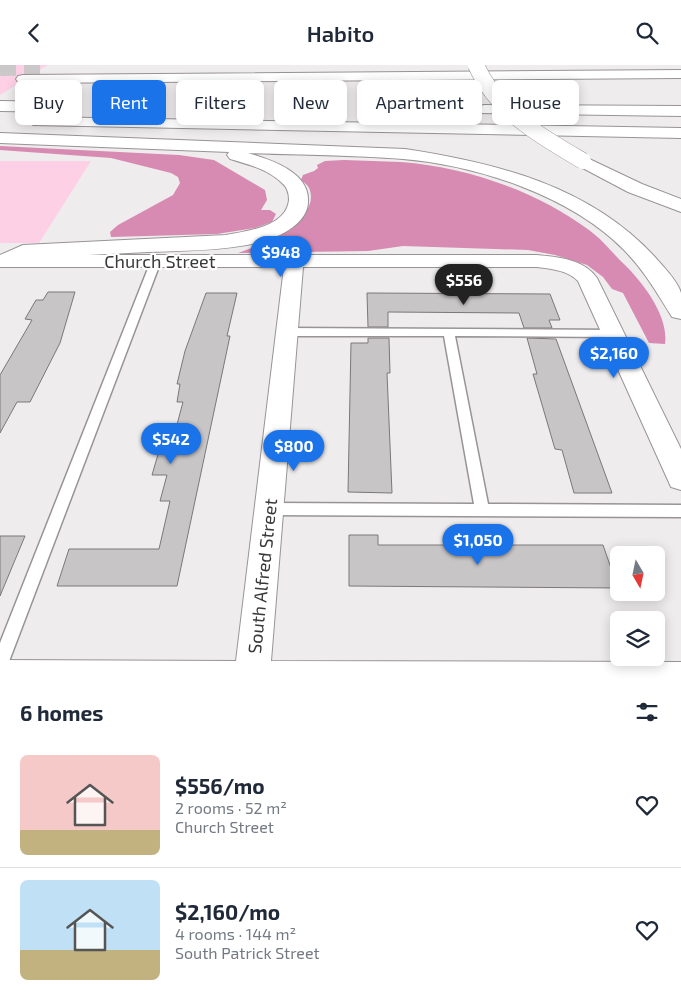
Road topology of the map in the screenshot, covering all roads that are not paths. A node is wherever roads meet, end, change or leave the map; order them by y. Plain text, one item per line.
1 (87, 65) edge
2 (181, 65) edge
3 (476, 65) edge
4 (681, 67) edge
5 (681, 74) edge
6 (230, 77) junction
7 (23, 79) dead end
8 (0, 106) edge
9 (15, 106) edge
10 (579, 111) edge
11 (681, 111) edge
12 (579, 112) edge
13 (681, 115) edge
14 (0, 121) edge
15 (681, 133) edge
16 (0, 138) edge
17 (170, 146) junction
18 (681, 207) edge
19 (156, 261) junction
20 (294, 261) junction
21 (2, 265) edge
22 (681, 311) edge
23 (287, 332) junction
24 (449, 333) junction
25 (613, 333) junction
26 (681, 478) edge
27 (269, 509) junction
28 (482, 510) junction
29 (681, 511) edge
30 (0, 664) edge
31 (0, 679) edge
32 (252, 680) edge
33 (681, 680) edge

1 - 2 highway
3 - 18 highway, bridge
4 - 6 highway
5 - 6 highway
6 - 7 highway
8 - 9 highway
10 - 11 highway
12 - 13 highway
14 - 15 highway
16 - 17 highway
17 - 21 highway
17 - 22 highway
19 - 20 street, Church Street
19 - 21 street, Church Street
19 - 30 lane
20 - 23 street, South Alfred Street
20 - 25 street, Church Street
23 - 24 lane
23 - 27 street, South Alfred Street
24 - 25 lane
24 - 28 lane
25 - 26 street, Church Street
27 - 28 lane
27 - 32 street, South Alfred Street
28 - 29 lane
31 - 32 street
32 - 33 street

